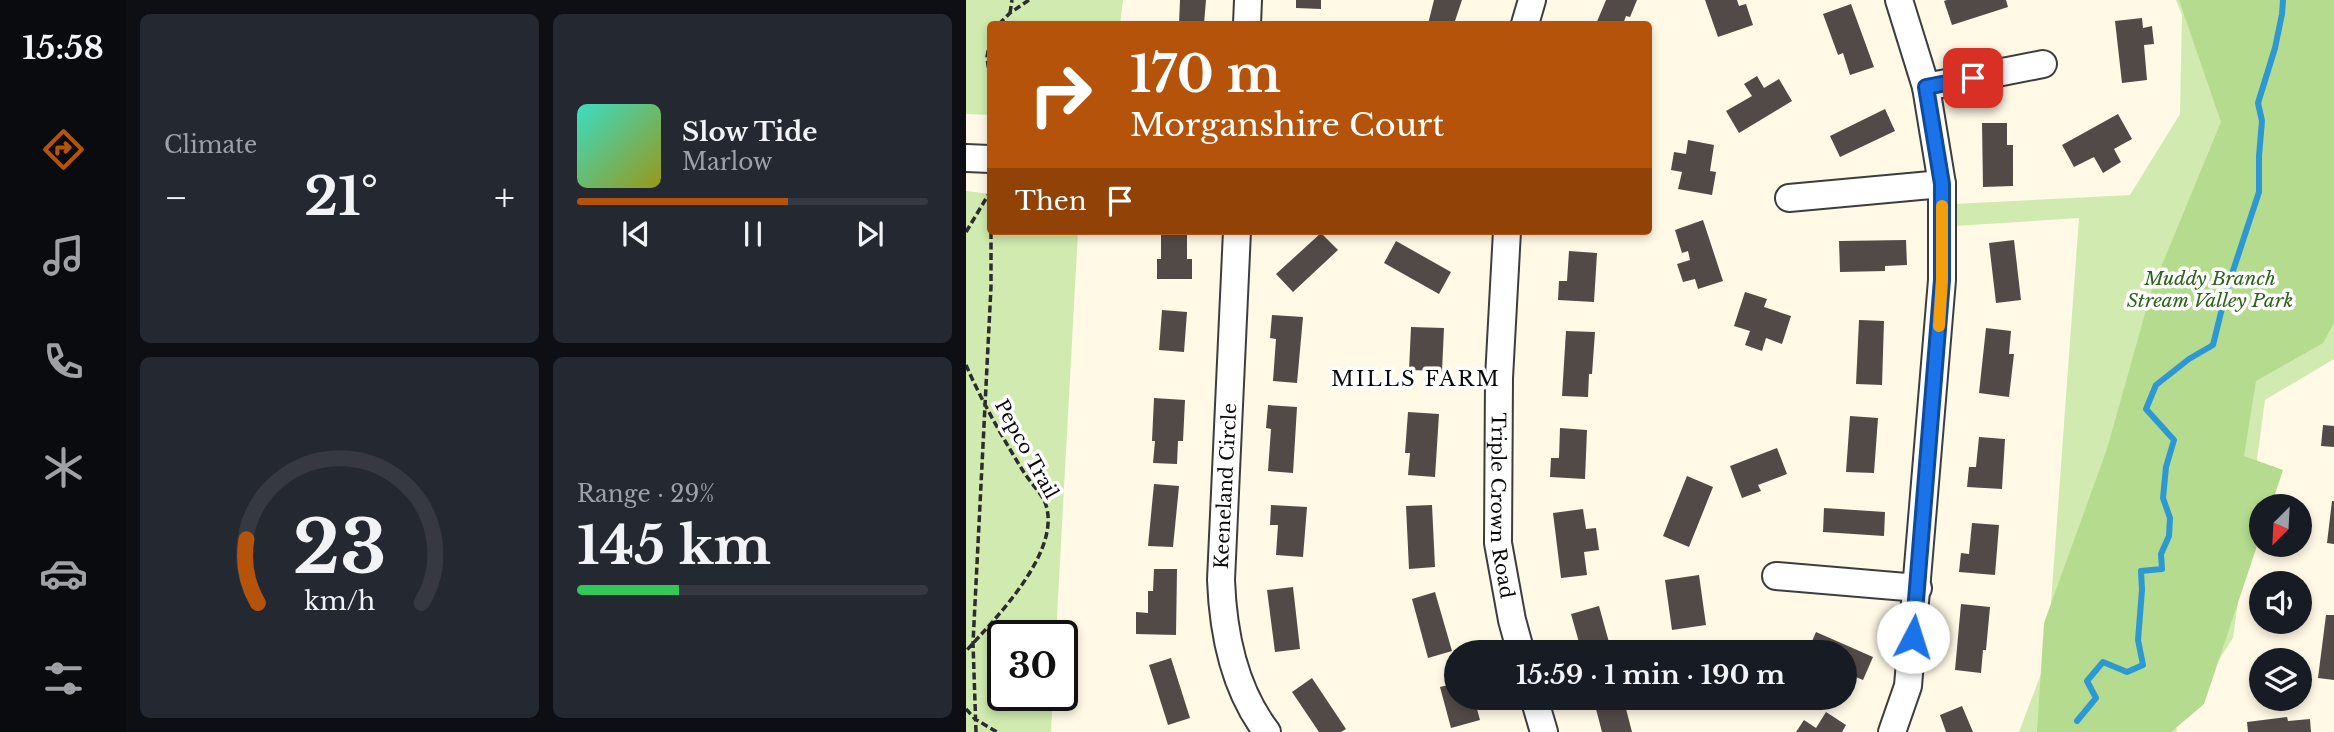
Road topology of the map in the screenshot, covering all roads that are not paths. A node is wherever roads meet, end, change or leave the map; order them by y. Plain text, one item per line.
1 (1248, 0) edge
2 (1532, 0) edge
3 (1899, 0) edge
4 (1247, 21) edge
5 (1526, 21) edge
6 (2043, 64) dead end
7 (1926, 87) junction
8 (966, 158) edge
9 (987, 159) edge
10 (1942, 184) junction
11 (1789, 198) dead end
12 (1237, 235) edge
13 (1507, 235) edge
14 (1776, 576) dead end
15 (1918, 588) junction
16 (1517, 640) edge
17 (1538, 710) edge
18 (1267, 732) edge
19 (1544, 732) edge
20 (1892, 732) edge

1 - 4 street
2 - 5 street
3 - 7 street
6 - 7 street
7 - 10 street
8 - 9 street
10 - 11 street
10 - 15 street
12 - 18 street, Keeneland Circle
13 - 16 street, Triple Crown Road
14 - 15 street
15 - 20 street
17 - 19 street

